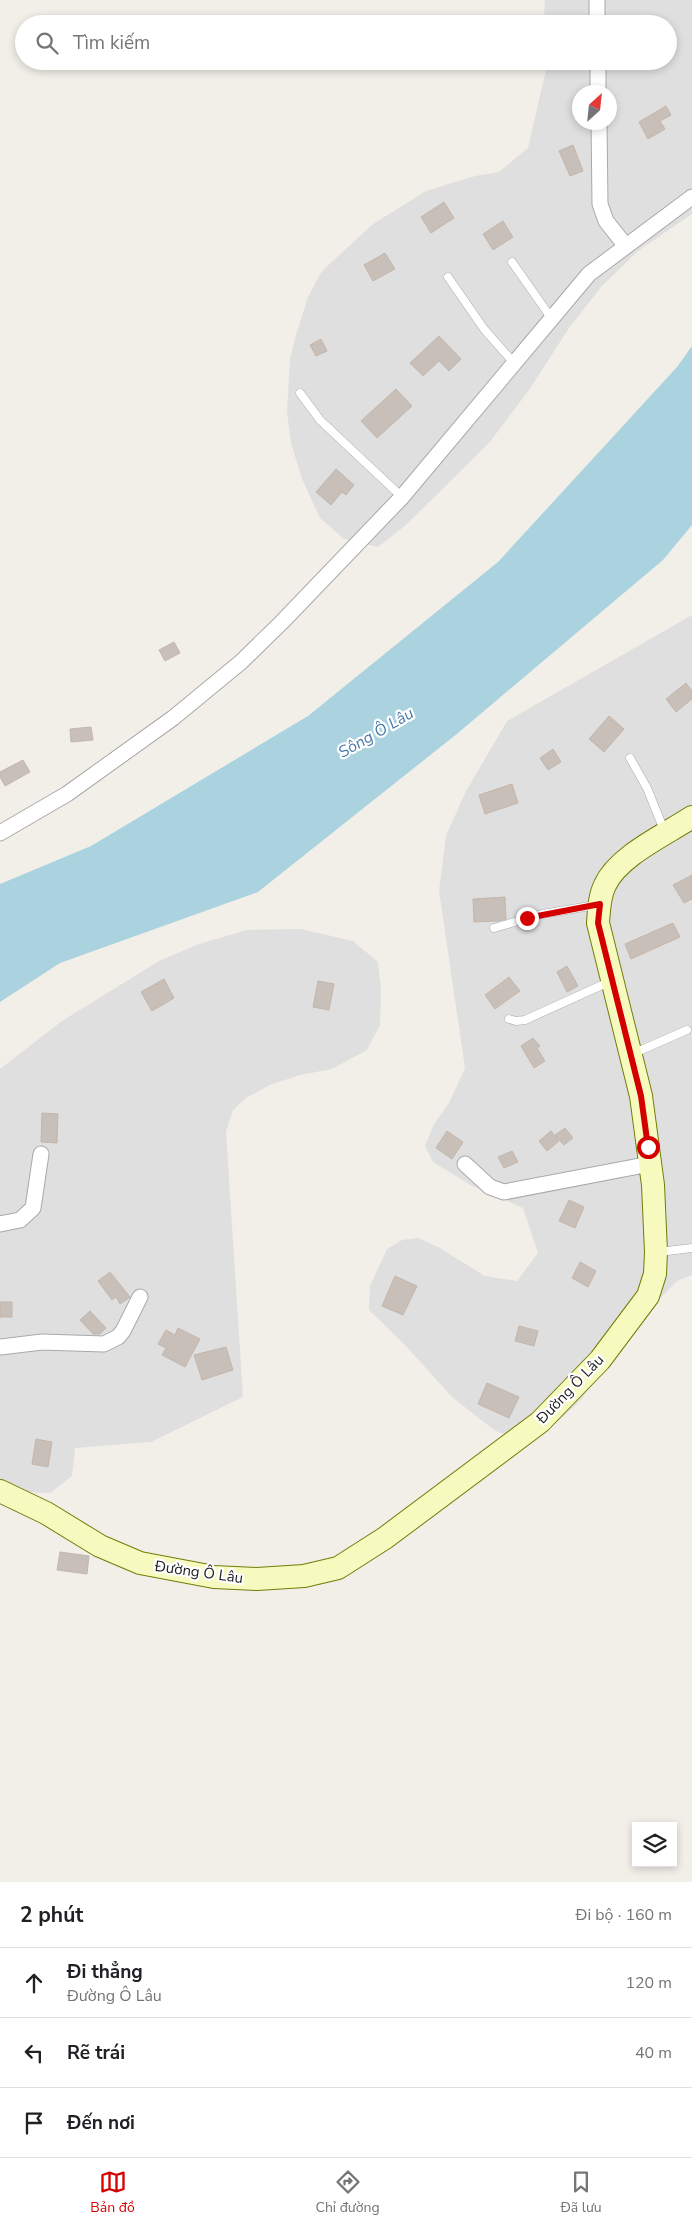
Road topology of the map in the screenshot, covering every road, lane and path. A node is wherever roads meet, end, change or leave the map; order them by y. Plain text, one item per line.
1 (597, 0) edge
2 (597, 15) edge
3 (598, 70) edge
4 (598, 85) edge
5 (599, 130) edge
6 (692, 197) edge
7 (625, 245) junction
8 (512, 262) dead end
9 (448, 277) dead end
10 (552, 319) junction
11 (514, 363) junction
12 (300, 392) dead end
13 (402, 497) junction
14 (630, 758) dead end
15 (692, 817) edge
16 (0, 833) edge
17 (666, 834) junction
18 (600, 904) junction
19 (494, 928) dead end
20 (611, 981) junction
21 (509, 1018) dead end
22 (687, 1030) dead end
23 (630, 1055) junction
24 (41, 1154) dead end
25 (465, 1164) dead end
26 (650, 1164) junction
27 (0, 1224) edge
28 (692, 1248) edge
29 (656, 1252) junction
30 (140, 1296) dead end
31 (0, 1346) edge
32 (0, 1491) edge

1 - 2 street
3 - 4 street
5 - 7 street
6 - 7 street
7 - 10 street
8 - 10 lane
9 - 11 lane
10 - 11 street
11 - 13 street
12 - 13 lane
13 - 16 street
14 - 17 lane
15 - 17 main road, Đường Ô Lâu
17 - 18 main road, Đường Ô Lâu
18 - 19 lane
18 - 20 main road, Đường Ô Lâu
20 - 21 lane
20 - 23 main road, Đường Ô Lâu
22 - 23 lane
23 - 26 main road, Đường Ô Lâu
24 - 27 street
25 - 26 street
26 - 29 main road, Đường Ô Lâu
28 - 29 lane
29 - 32 main road, Đường Ô Lâu
30 - 31 street

